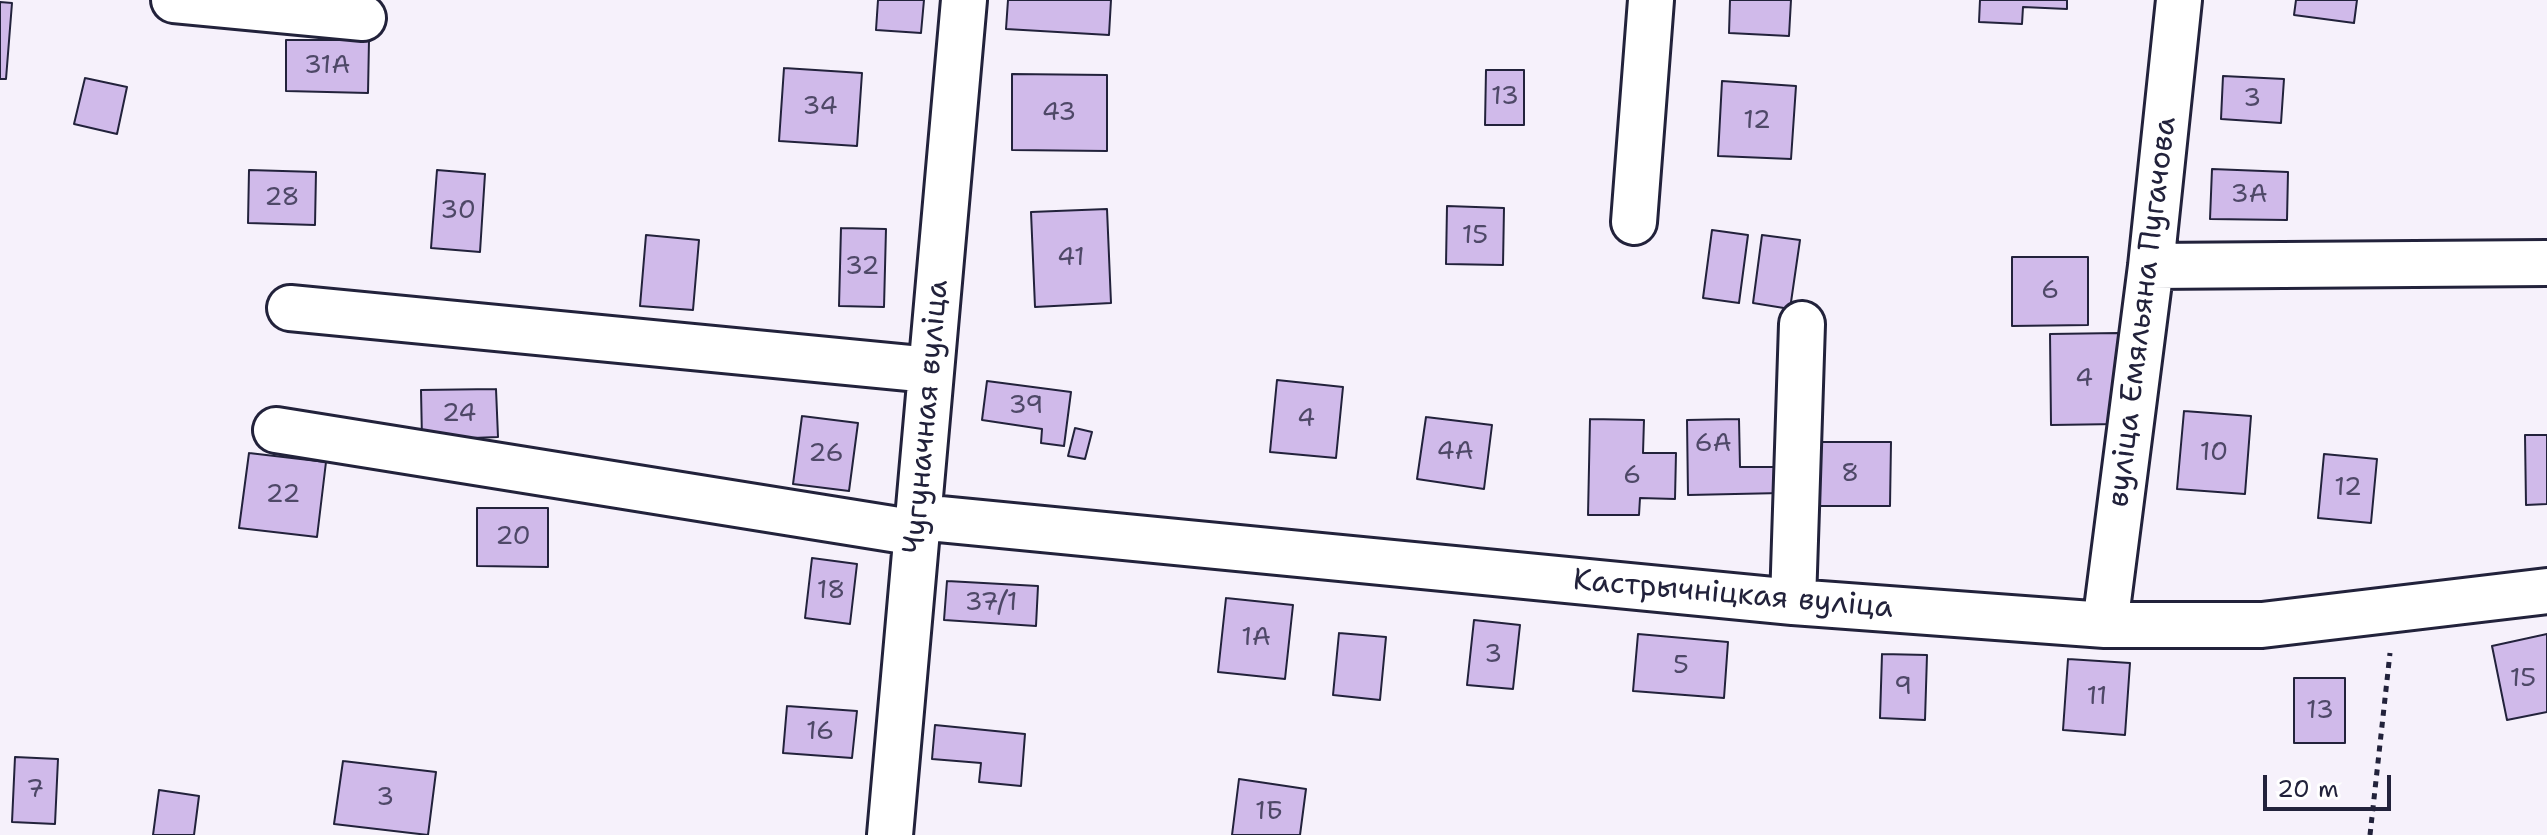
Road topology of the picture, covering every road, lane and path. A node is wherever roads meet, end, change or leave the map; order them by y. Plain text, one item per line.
1 (174, 0) edge
2 (964, 0) edge
3 (1651, 0) edge
4 (2179, 0) edge
5 (363, 18) dead end
6 (1634, 222) dead end
7 (2547, 263) edge
8 (2151, 266) junction
9 (290, 308) dead end
10 (1802, 324) dead end
11 (930, 370) junction
12 (276, 430) dead end
13 (918, 525) junction
14 (2547, 591) edge
15 (1793, 602) junction
16 (2397, 609) junction
17 (2105, 625) junction
18 (890, 835) edge
19 (2370, 835) edge

1 - 5 street
2 - 11 street, Чугуначная вуліца
3 - 6 street
4 - 8 street, вуліца Емяльяна Пугачова
7 - 8 street
8 - 17 street, вуліца Емяльяна Пугачова
9 - 11 street
10 - 15 street
11 - 13 street, Чугуначная вуліца
12 - 13 street, Кастрычніцкая вуліца
13 - 15 street, Кастрычніцкая вуліца
13 - 18 street, Чугуначная вуліца
14 - 16 street, Кастрычніцкая вуліца
15 - 17 street, Кастрычніцкая вуліца
16 - 17 street, Кастрычніцкая вуліца
16 - 19 path

